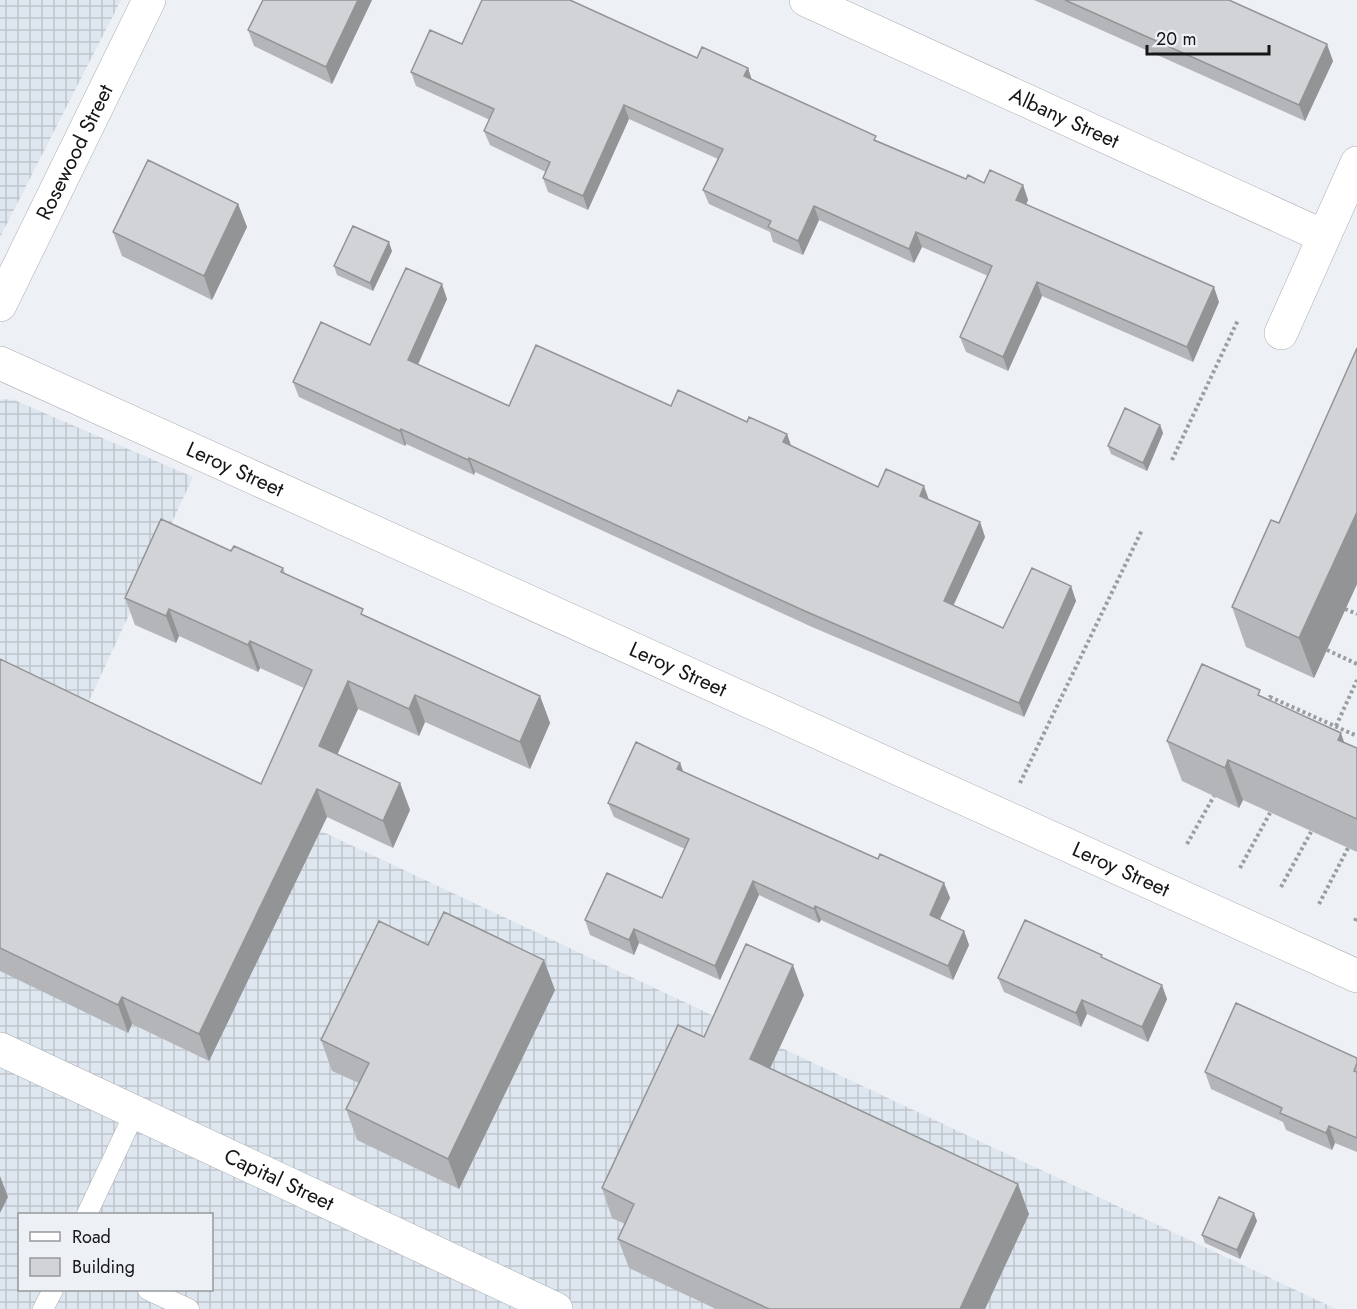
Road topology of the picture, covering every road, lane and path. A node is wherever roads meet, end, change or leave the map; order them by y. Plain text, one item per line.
1 (149, 0) edge
2 (806, 0) edge
3 (1357, 163) edge
4 (1323, 236) junction
5 (0, 305) edge
6 (1238, 320) dead end
7 (1281, 333) dead end
8 (0, 363) edge
9 (1172, 460) dead end
10 (1142, 530) dead end
11 (1345, 609) dead end
12 (1357, 614) edge
13 (1327, 650) dead end
14 (1357, 664) edge
15 (1357, 680) edge
16 (1267, 706) edge
17 (1306, 713) junction
18 (1301, 723) edge
19 (1336, 726) junction
20 (1346, 731) junction
21 (1357, 736) edge
22 (1341, 742) edge
23 (1214, 796) edge
24 (1270, 813) edge
25 (1004, 817) junction
26 (1311, 832) edge
27 (1186, 844) dead end
28 (1348, 848) edge
29 (1240, 868) dead end
30 (1281, 887) dead end
31 (1318, 904) dead end
32 (1357, 976) edge
33 (0, 1049) edge
34 (135, 1112) junction
35 (88, 1213) edge
36 (52, 1291) edge
37 (150, 1291) edge
38 (44, 1309) edge
39 (189, 1309) edge
40 (556, 1309) edge

1 - 5 street, Rosewood Street
2 - 4 street, Albany Street
3 - 4 street
4 - 7 street
6 - 9 path
8 - 25 street, Leroy Street
10 - 25 path
11 - 12 path
13 - 14 path
15 - 19 path
16 - 17 path
17 - 18 path
17 - 19 path
19 - 20 path
20 - 21 path
20 - 22 path
23 - 27 path
24 - 29 path
25 - 32 street, Leroy Street
26 - 30 path
28 - 31 path
33 - 34 street, Capital Street
34 - 35 lane
34 - 40 street, Capital Street
36 - 38 lane
37 - 39 lane

